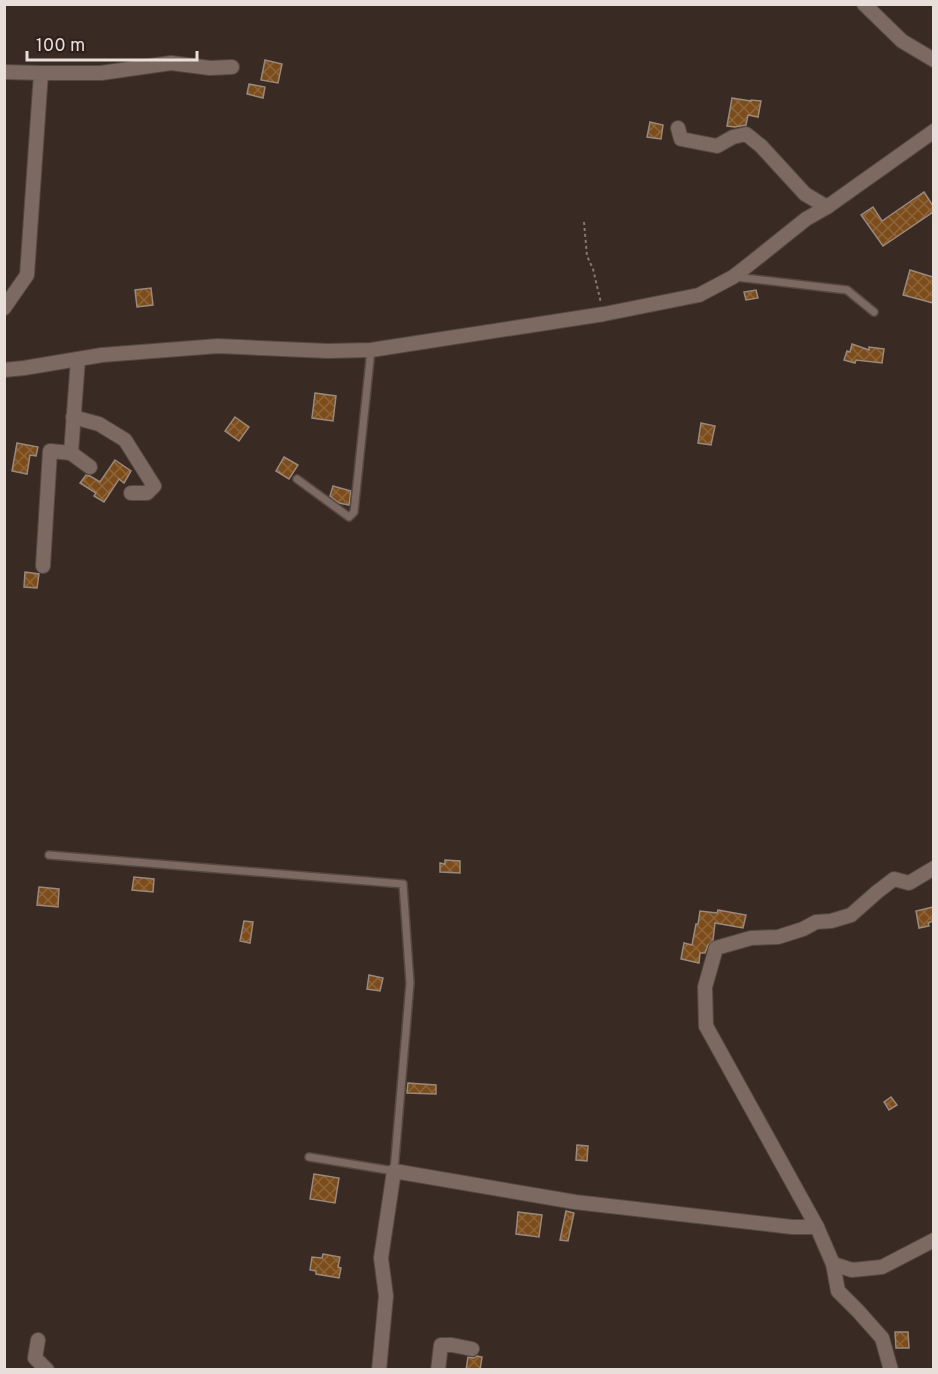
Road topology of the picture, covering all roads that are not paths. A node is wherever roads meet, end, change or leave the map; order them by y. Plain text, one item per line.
1 (864, 4) edge
2 (933, 60) edge
3 (232, 67) dead end
4 (4, 72) edge
5 (41, 73) junction
6 (678, 128) dead end
7 (933, 131) edge
8 (827, 207) junction
9 (733, 277) junction
10 (4, 308) edge
11 (874, 312) dead end
12 (371, 350) junction
13 (78, 359) junction
14 (4, 370) edge
15 (74, 417) junction
16 (70, 453) junction
17 (90, 467) dead end
18 (297, 478) dead end
19 (131, 493) dead end
20 (43, 566) dead end
21 (49, 855) dead end
22 (933, 868) edge
23 (309, 1157) dead end
24 (394, 1171) junction
25 (817, 1227) junction
26 (933, 1240) edge
27 (833, 1264) junction
28 (38, 1340) dead end
29 (472, 1349) dead end
30 (47, 1370) edge
31 (379, 1370) edge
32 (438, 1370) edge
33 (891, 1370) edge

1 - 2 street
3 - 5 street
4 - 5 street
5 - 10 street
6 - 8 street
7 - 8 street
8 - 9 street
9 - 11 lane
9 - 12 street
12 - 13 street
12 - 18 lane
13 - 14 street
13 - 15 street
15 - 16 street
15 - 19 street
16 - 17 street
16 - 20 street
21 - 24 lane
22 - 25 street
23 - 24 lane
24 - 25 street
24 - 31 street
25 - 27 street
26 - 27 street
27 - 33 street
28 - 30 street
29 - 32 street

